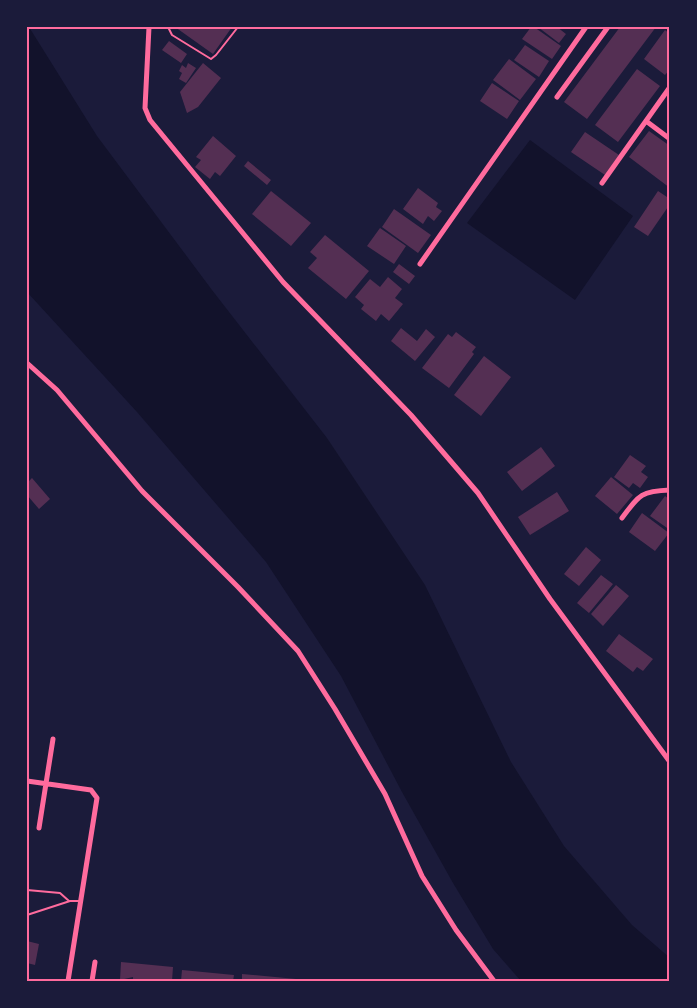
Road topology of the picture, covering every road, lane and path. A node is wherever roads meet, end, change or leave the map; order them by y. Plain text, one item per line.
1 (148, 27) edge
2 (168, 27) edge
3 (238, 27) edge
4 (586, 27) edge
5 (609, 27) edge
6 (670, 87) edge
7 (557, 97) dead end
8 (646, 121) junction
9 (670, 139) edge
10 (602, 183) dead end
11 (420, 264) dead end
12 (27, 363) edge
13 (670, 490) edge
14 (622, 518) dead end
15 (53, 739) dead end
16 (670, 762) edge
17 (27, 781) edge
18 (46, 782) junction
19 (39, 828) dead end
20 (27, 890) edge
21 (70, 901) junction
22 (80, 901) junction
23 (27, 915) edge
24 (95, 962) dead end
25 (68, 981) edge
26 (92, 981) edge
27 (494, 981) edge

1 - 16 street
2 - 3 lane
4 - 11 street
5 - 7 street
6 - 8 street
8 - 9 street
8 - 10 street
12 - 27 street
13 - 14 street
15 - 18 street
17 - 18 street
18 - 19 street
18 - 22 street
20 - 21 lane
21 - 22 lane
21 - 23 lane
22 - 25 street
24 - 26 street

